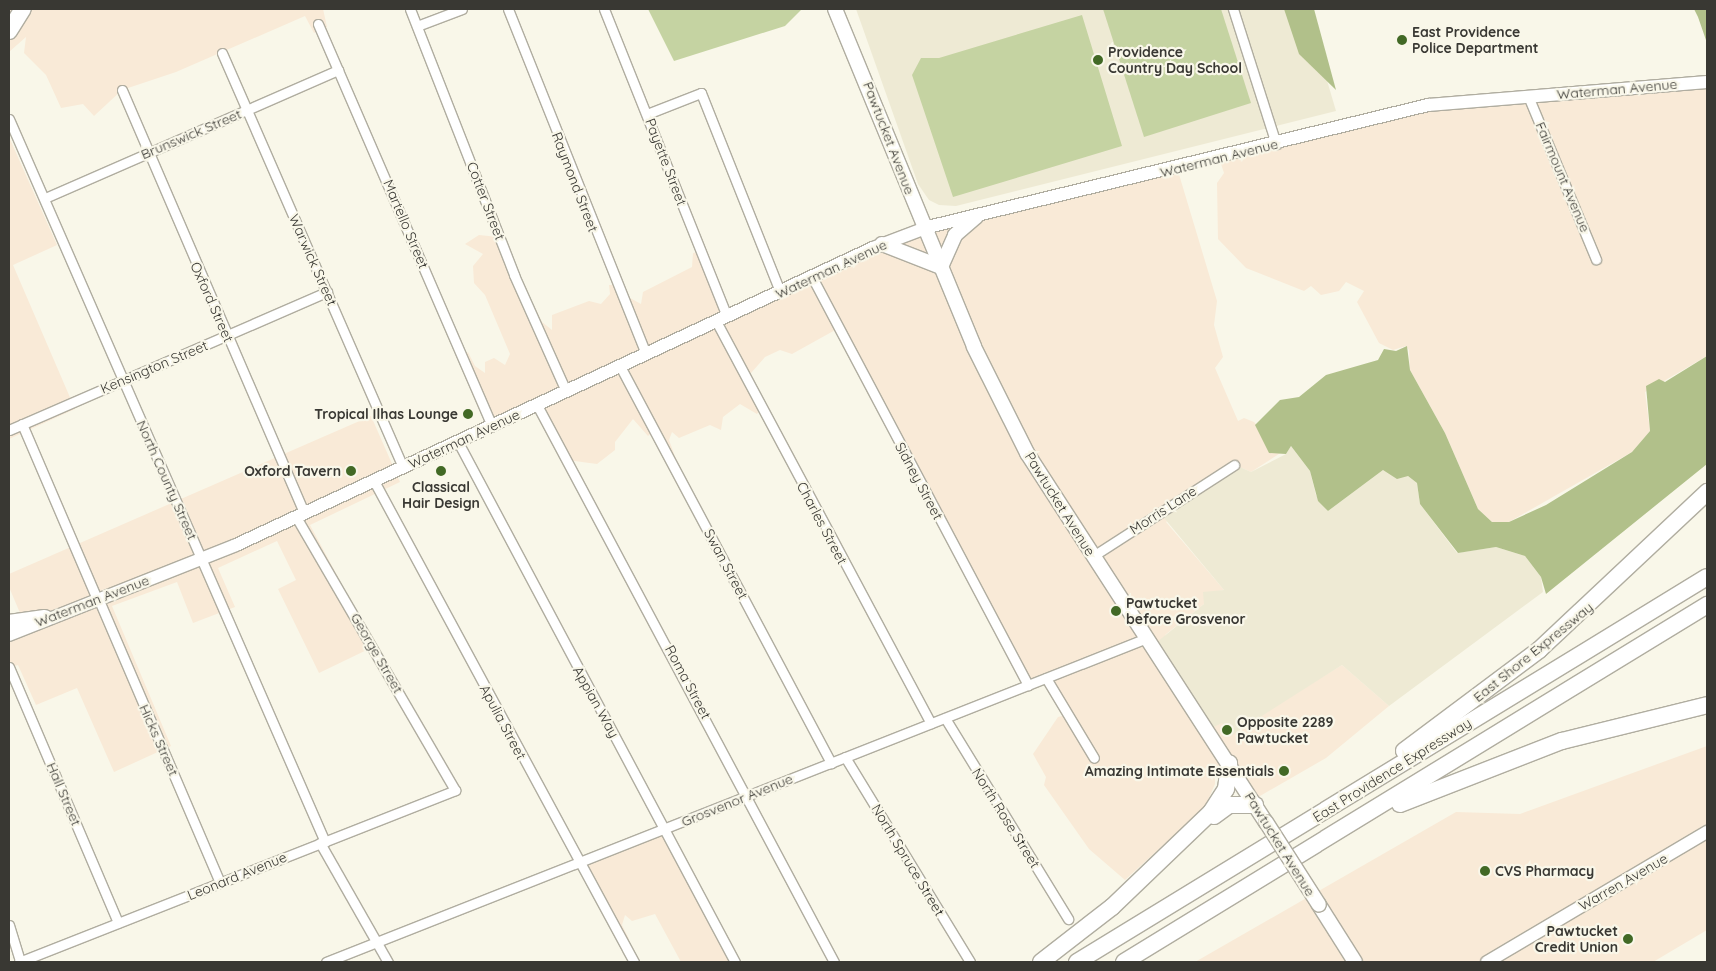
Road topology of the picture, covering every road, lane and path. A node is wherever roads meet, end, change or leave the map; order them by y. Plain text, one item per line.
1 (22, 9) edge
2 (410, 9) edge
3 (462, 9) edge
4 (508, 9) edge
5 (604, 9) edge
6 (835, 9) edge
7 (1232, 9) edge
8 (318, 24) dead end
9 (417, 26) junction
10 (9, 31) edge
11 (222, 53) dead end
12 (338, 70) junction
13 (1707, 82) edge
14 (122, 90) dead end
15 (1528, 96) junction
16 (248, 110) junction
17 (647, 114) junction
18 (9, 119) edge
19 (1276, 144) junction
20 (147, 153) junction
21 (45, 198) junction
22 (976, 217) junction
23 (924, 229) junction
24 (882, 244) junction
25 (1596, 259) dead end
26 (941, 268) junction
27 (812, 277) junction
28 (327, 292) junction
29 (780, 292) junction
30 (722, 319) junction
31 (227, 336) junction
32 (646, 354) junction
33 (620, 366) junction
34 (124, 380) junction
35 (566, 391) junction
36 (537, 404) junction
37 (22, 424) junction
38 (492, 426) junction
39 (9, 430) edge
40 (458, 442) junction
41 (1234, 464) dead end
42 (403, 467) junction
43 (374, 481) junction
44 (1707, 492) edge
45 (300, 515) junction
46 (1093, 556) junction
47 (202, 559) junction
48 (1707, 576) edge
49 (97, 598) junction
50 (1707, 605) edge
51 (46, 618) junction
52 (9, 623) edge
53 (9, 635) edge
54 (1148, 638) junction
55 (9, 667) edge
56 (1046, 678) junction
57 (1028, 685) junction
58 (1707, 705) edge
59 (945, 718) junction
60 (931, 723) junction
61 (845, 757) junction
62 (1094, 758) dead end
63 (831, 763) junction
64 (1229, 763) junction
65 (455, 790) joint
66 (747, 796) junction
67 (1255, 805) junction
68 (664, 828) junction
69 (1294, 830) junction
70 (1707, 832) edge
71 (1336, 833) junction
72 (1185, 838) junction
73 (323, 842) junction
74 (579, 862) junction
75 (220, 883) junction
76 (1068, 919) dead end
77 (118, 923) junction
78 (9, 925) edge
79 (377, 942) junction
80 (1127, 960) edge
81 (20, 962) edge
82 (326, 962) edge
83 (388, 962) edge
84 (634, 962) edge
85 (735, 962) edge
86 (834, 962) edge
87 (970, 962) edge
88 (1041, 962) edge
89 (1077, 962) edge
90 (1355, 962) edge
91 (1487, 962) edge

1 - 10 highway
2 - 9 street, Cotter Street
3 - 9 street
4 - 32 street, Raymond Street
5 - 17 street, Payette Street
6 - 23 main road, Pawtucket Avenue
7 - 19 street
8 - 12 street, Martello Street
9 - 35 street, Cotter Street
11 - 16 street, Warwick Street
12 - 16 street, Brunswick Street
12 - 38 street, Martello Street
13 - 15 main road, Waterman Avenue
14 - 20 street, Oxford Street
15 - 19 main road, Waterman Avenue
15 - 25 street, Fairmount Avenue
16 - 20 street, Brunswick Street
16 - 28 street, Warwick Street
17 - 29 street
17 - 30 street, Payette Street
18 - 21 street, North County Street
19 - 22 main road, Waterman Avenue
20 - 21 street, Brunswick Street
20 - 31 street, Oxford Street
21 - 34 street, North County Street
22 - 23 main road, Waterman Avenue
22 - 26 main road
23 - 24 main road, Waterman Avenue
23 - 26 main road, Pawtucket Avenue
24 - 26 main road
24 - 27 main road, Waterman Avenue
26 - 46 main road, Pawtucket Avenue
27 - 29 main road, Waterman Avenue
27 - 57 street, Sidney Street
28 - 31 street, Kensington Street
28 - 42 street, Warwick Street
29 - 30 main road, Waterman Avenue
30 - 32 main road, Waterman Avenue
30 - 60 street, Charles Street
31 - 34 street, Kensington Street
31 - 45 street, Oxford Street
32 - 33 main road, Waterman Avenue
33 - 35 main road, Waterman Avenue
33 - 63 street, Swan Street
34 - 37 street, Kensington Street
34 - 47 street, North County Street
35 - 36 main road, Waterman Avenue
36 - 38 main road, Waterman Avenue
36 - 66 street, Roma Street
37 - 39 street, Kensington Street
37 - 49 street, Hicks Street
38 - 40 main road, Waterman Avenue
40 - 42 main road, Waterman Avenue
40 - 68 street, Appian Way
41 - 46 street, Morris Lane
42 - 43 main road, Waterman Avenue
43 - 45 main road, Waterman Avenue
43 - 74 street, Apulia Street
44 - 69 highway, East Shore Expressway
45 - 47 main road, Waterman Avenue
45 - 65 street, George Street
46 - 54 main road, Pawtucket Avenue
47 - 49 main road, Waterman Avenue
47 - 73 street, North County Street
48 - 69 highway, East Providence Expressway
49 - 51 main road, Waterman Avenue
49 - 75 street, Hicks Street
50 - 71 highway, East Providence Expressway
51 - 52 highway
51 - 53 main road, Waterman Avenue
54 - 56 street, Grosvenor Avenue
54 - 64 main road, Pawtucket Avenue
55 - 77 street, Hall Street
56 - 57 street, Grosvenor Avenue
56 - 62 street
57 - 59 street, Grosvenor Avenue
58 - 71 highway
59 - 60 street, Grosvenor Avenue
59 - 76 street, North Rose Street
60 - 61 street, Grosvenor Avenue
61 - 63 street, Grosvenor Avenue
61 - 87 street, North Spruce Street
63 - 66 street, Grosvenor Avenue
64 - 67 main road, Pawtucket Avenue
64 - 72 highway
65 - 73 street, Leonard Avenue
66 - 68 street, Grosvenor Avenue
66 - 86 street, Roma Street
67 - 72 highway
67 - 90 main road, Pawtucket Avenue, bridge
68 - 74 street, Grosvenor Avenue
68 - 85 street, Appian Way
69 - 89 highway, East Providence Expressway
70 - 91 main road, Warren Avenue
71 - 80 highway, East Providence Expressway
72 - 88 highway
73 - 75 street, Leonard Avenue
73 - 79 street, North County Street
74 - 79 street, Grosvenor Avenue
74 - 84 street, Apulia Street
75 - 77 street, Leonard Avenue
77 - 81 street, Leonard Avenue
78 - 81 street
79 - 82 street, Grosvenor Avenue
79 - 83 street, North County Street

